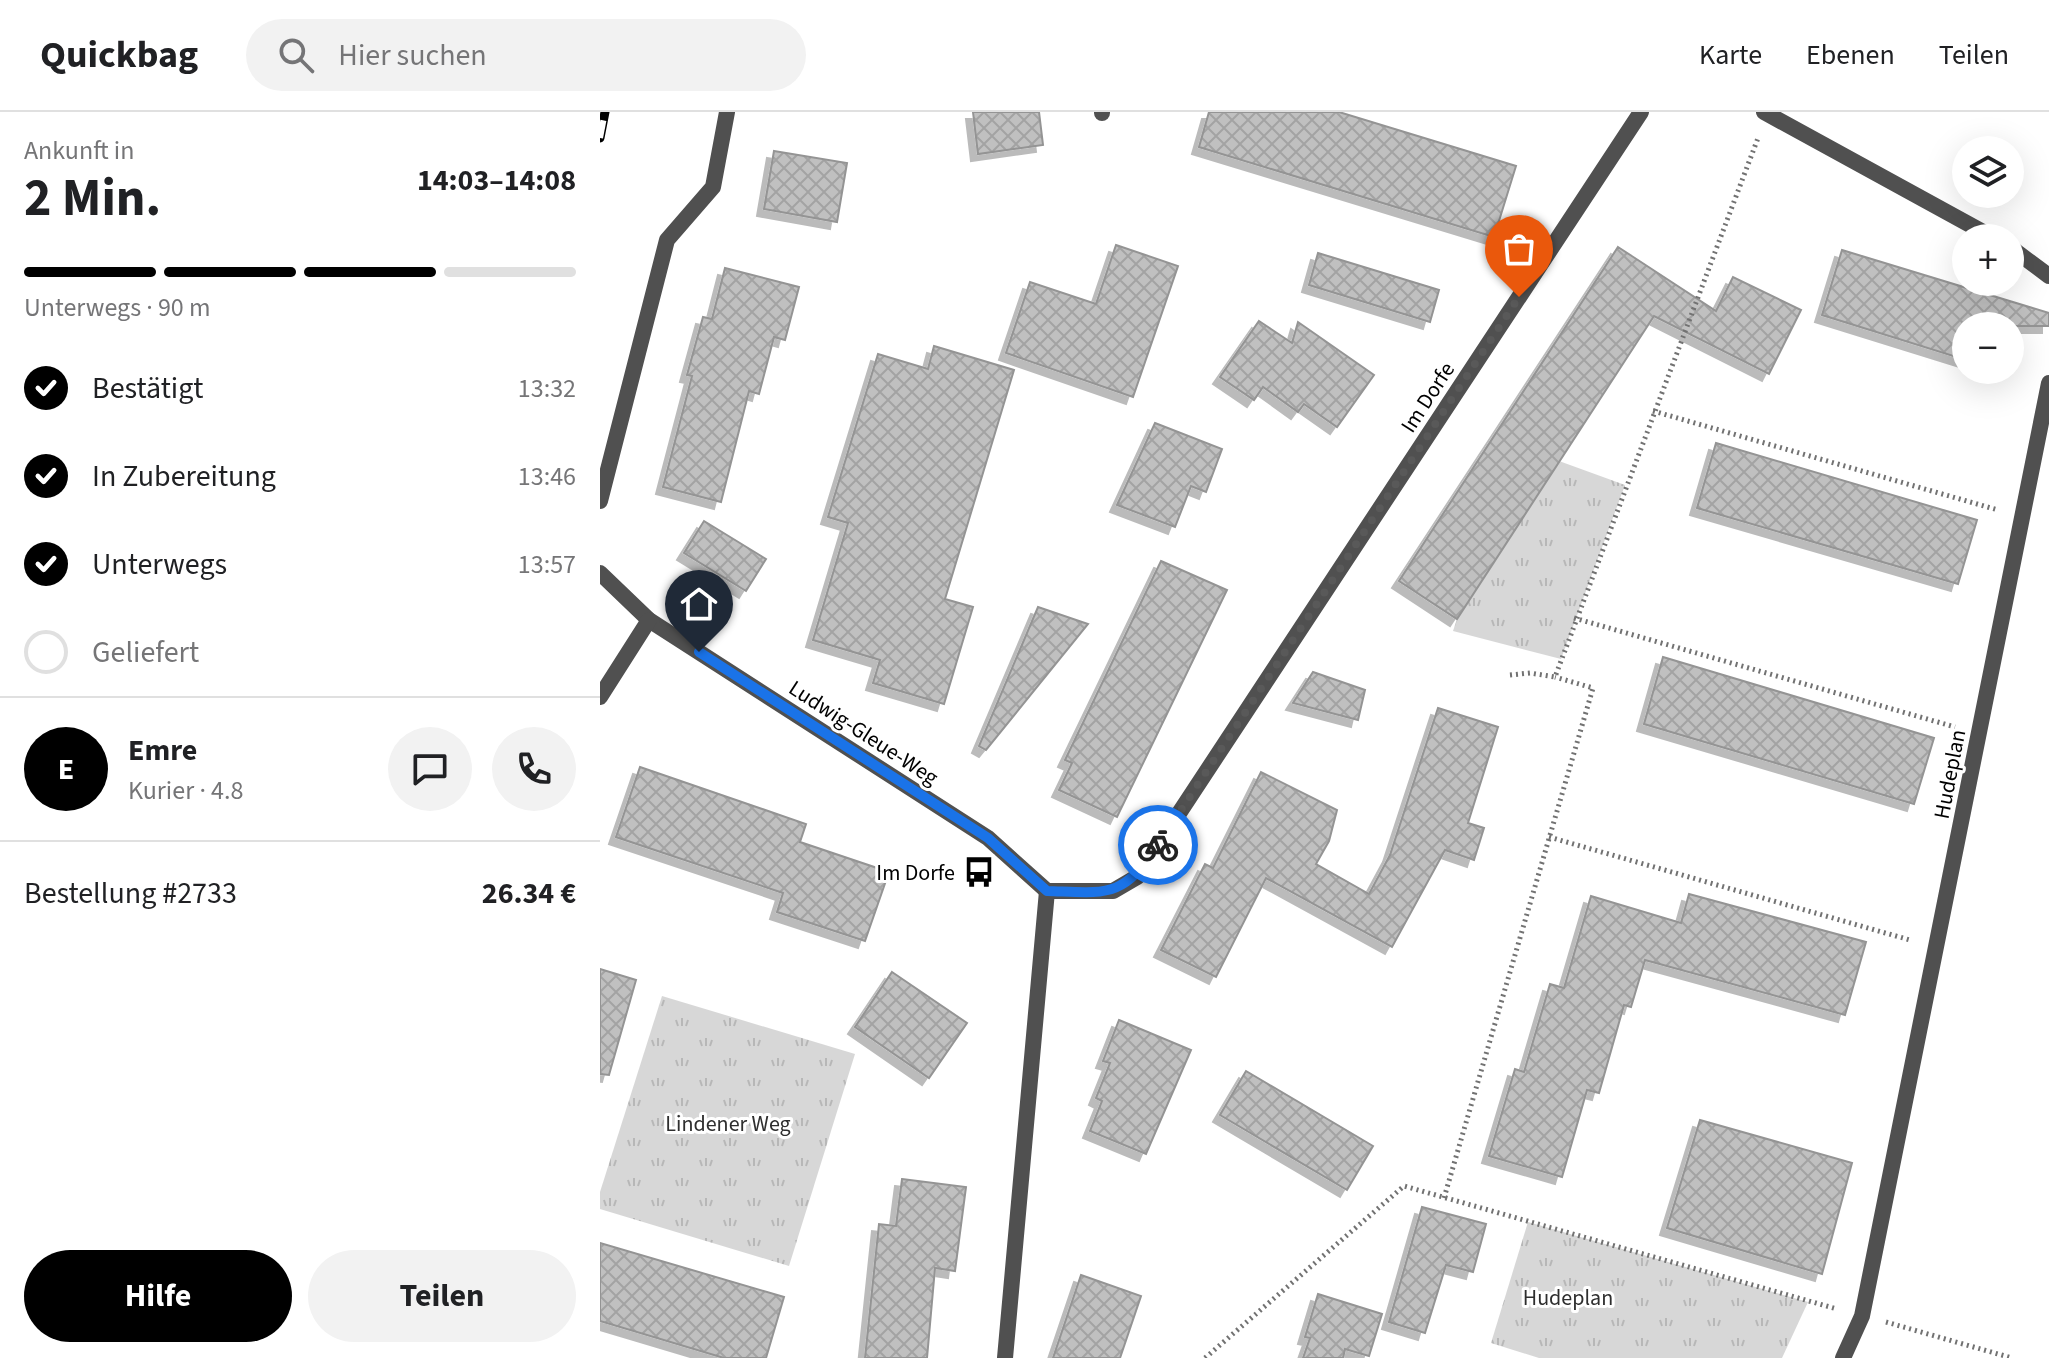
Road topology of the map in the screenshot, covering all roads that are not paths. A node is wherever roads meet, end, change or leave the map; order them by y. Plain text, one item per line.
1 (727, 112) edge
2 (1641, 112) edge
3 (1766, 114) edge
4 (1968, 224) edge
5 (2024, 257) edge
6 (2049, 276) edge
7 (2049, 383) edge
8 (600, 501) edge
9 (600, 573) edge
10 (649, 620) junction
11 (600, 697) edge
12 (1047, 891) junction
13 (1005, 1358) edge
14 (1843, 1358) edge

1 - 8 street
2 - 12 street, Im Dorfe
3 - 4 street
5 - 6 street
7 - 14 street, Hudeplan
9 - 10 street, Ludwig-Gleue-Weg
10 - 11 street
10 - 12 street, Ludwig-Gleue-Weg
12 - 13 street

